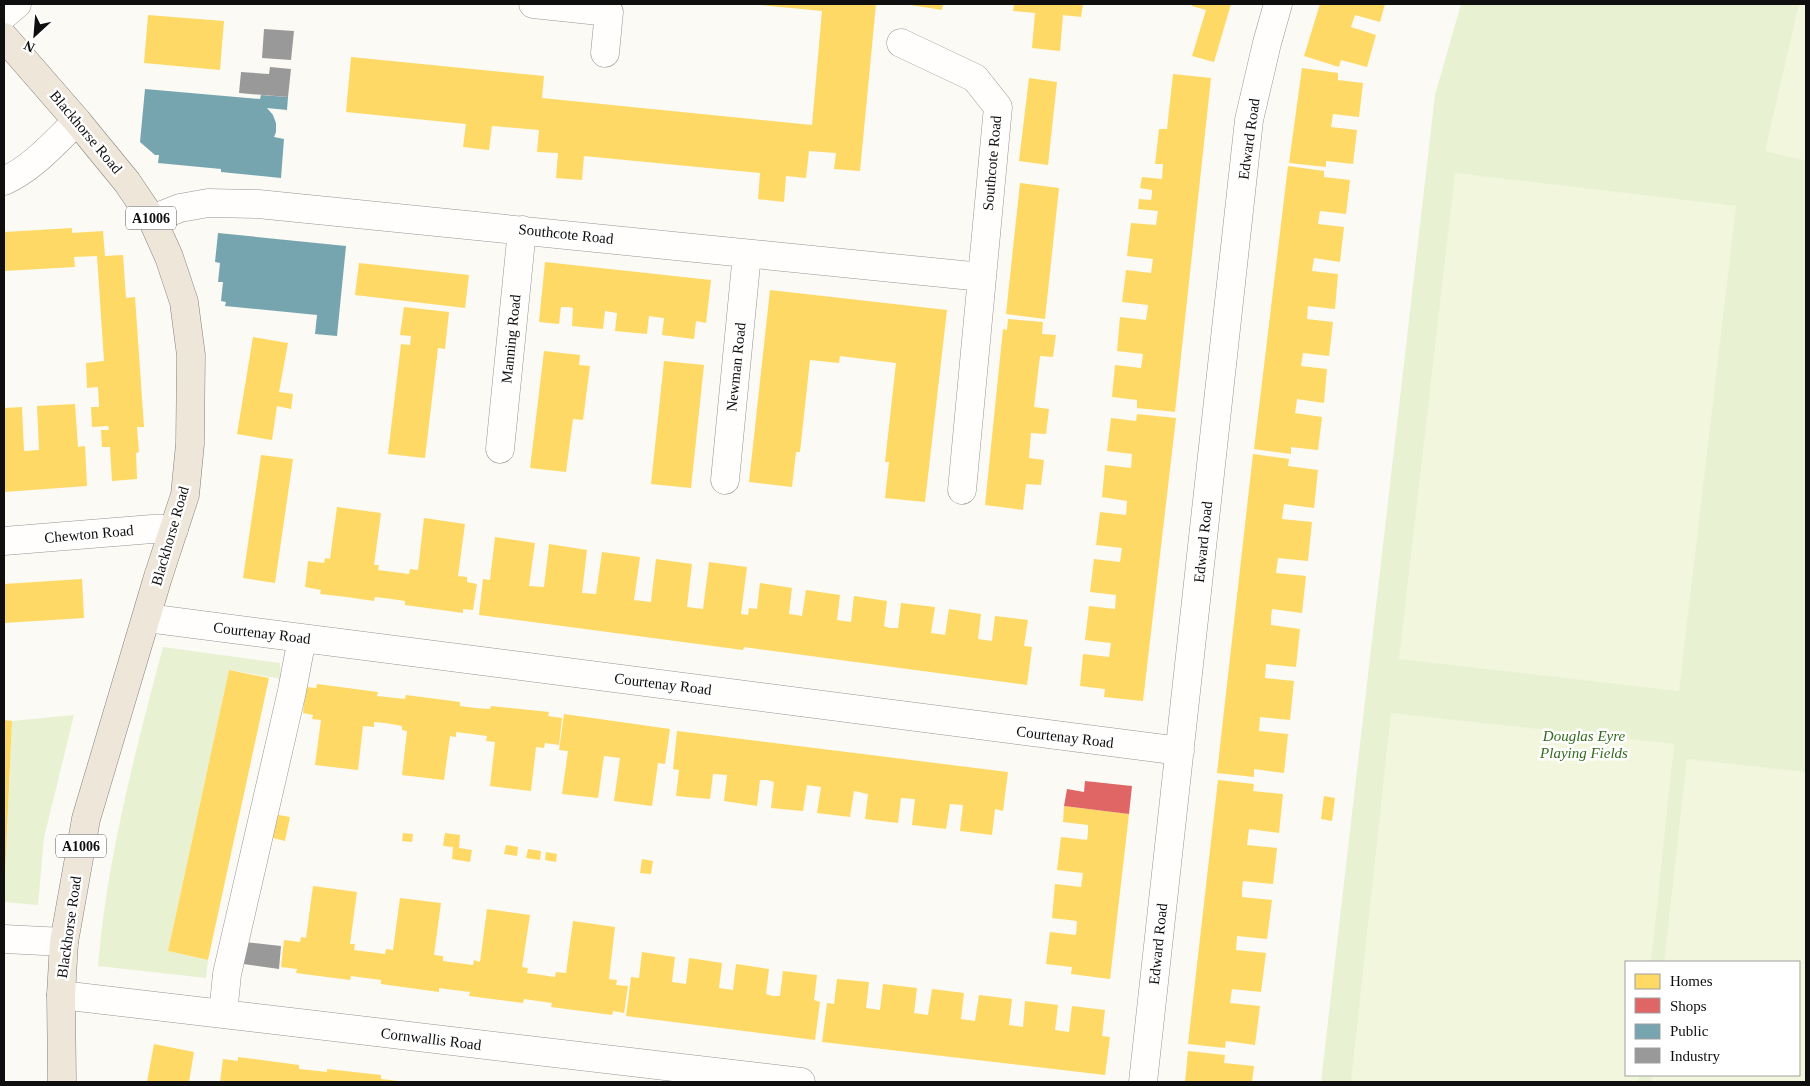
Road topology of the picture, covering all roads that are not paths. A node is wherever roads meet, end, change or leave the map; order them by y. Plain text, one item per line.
1 (17, 4) edge
2 (534, 4) edge
3 (1278, 4) edge
4 (4, 15) edge
5 (4, 37) edge
6 (901, 43) dead end
7 (605, 53) dead end
8 (77, 121) junction
9 (4, 181) edge
10 (152, 219) junction
11 (522, 230) junction
12 (747, 254) junction
13 (982, 277) junction
14 (500, 449) dead end
15 (725, 480) dead end
16 (962, 490) dead end
17 (174, 529) junction
18 (4, 541) edge
19 (147, 618) junction
20 (302, 638) junction
21 (1180, 751) junction
22 (4, 939) edge
23 (64, 942) junction
24 (61, 995) junction
25 (223, 1014) junction
26 (62, 1082) edge
27 (801, 1082) edge
28 (1143, 1082) edge

1 - 4 street
2 - 7 street
3 - 21 street, Edward Road
5 - 8 main road, Blackhorse Road / A1006
6 - 13 street, Southcote Road
8 - 9 street
8 - 10 main road, Blackhorse Road / A1006
10 - 11 street, Southcote Road
10 - 17 main road, Blackhorse Road / A1006
11 - 12 street, Southcote Road
11 - 14 street, Manning Road
12 - 13 street, Southcote Road
12 - 15 street, Newman Road
13 - 16 street, Southcote Road
17 - 18 street, Chewton Road
17 - 19 main road, Blackhorse Road / A1006
19 - 20 street, Courtenay Road
19 - 23 main road, Blackhorse Road / A1006
20 - 21 street, Courtenay Road
20 - 25 street
21 - 28 street, Edward Road
22 - 23 street
23 - 24 main road, Blackhorse Road / A1006
24 - 25 street, Cornwallis Road
24 - 26 main road, Blackhorse Road / A1006
25 - 27 street, Cornwallis Road

